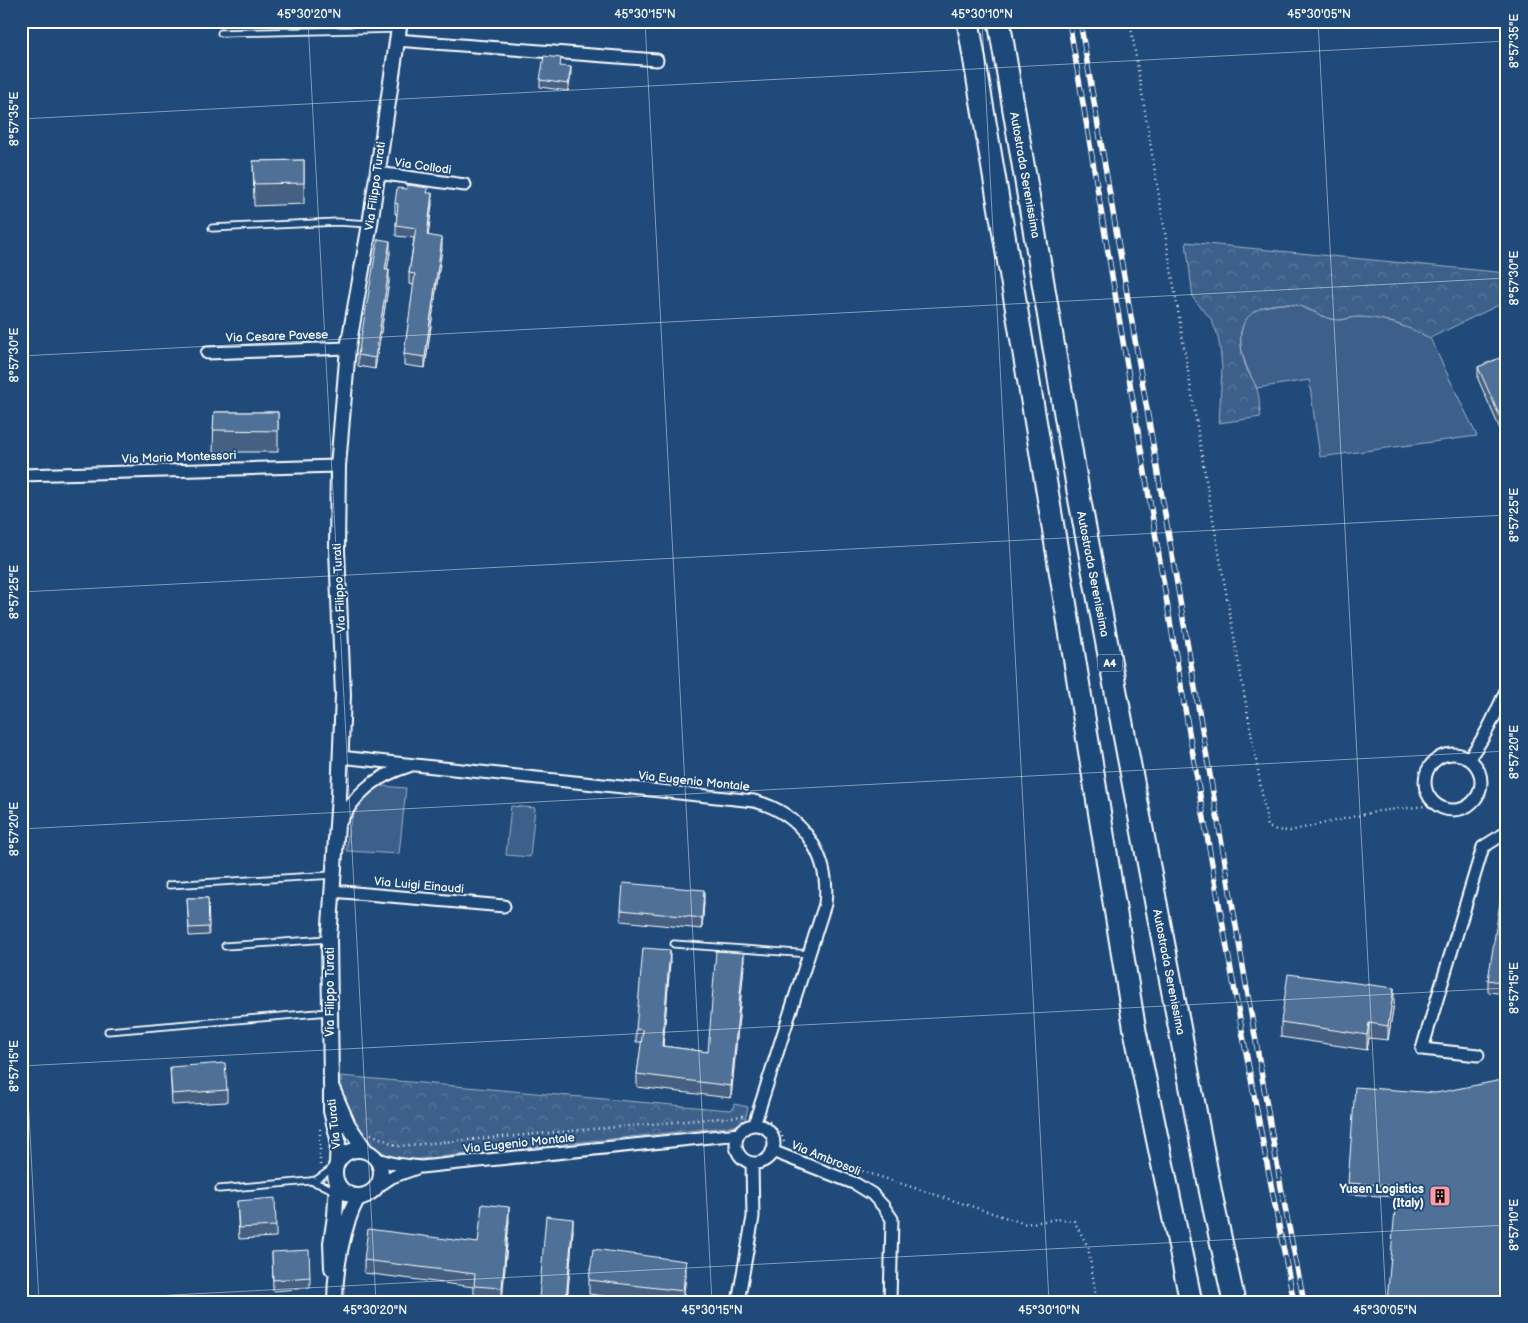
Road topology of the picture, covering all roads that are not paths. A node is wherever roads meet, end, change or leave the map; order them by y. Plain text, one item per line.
1 (968, 21) edge
2 (999, 21) edge
3 (398, 30) edge
4 (221, 33) dead end
5 (657, 60) dead end
6 (377, 173) junction
7 (465, 185) dead end
8 (370, 224) junction
9 (212, 228) dead end
10 (348, 348) junction
11 (208, 353) dead end
12 (338, 466) junction
13 (21, 475) edge
14 (1507, 688) edge
15 (340, 757) junction
16 (1468, 758) junction
17 (414, 764) junction
18 (336, 829) junction
19 (1507, 832) edge
20 (333, 875) junction
21 (169, 886) dead end
22 (332, 891) junction
23 (504, 906) dead end
24 (329, 940) junction
25 (674, 944) dead end
26 (225, 946) dead end
27 (810, 954) junction
28 (329, 1012) junction
29 (108, 1031) dead end
30 (1478, 1055) dead end
31 (332, 1086) junction
32 (756, 1120) junction
33 (739, 1134) junction
34 (365, 1150) junction
35 (772, 1151) junction
36 (377, 1159) junction
37 (752, 1163) junction
38 (336, 1164) junction
39 (422, 1167) junction
40 (310, 1182) junction
41 (337, 1188) junction
42 (219, 1189) dead end
43 (370, 1192) junction
44 (335, 1295) edge
45 (738, 1302) edge
46 (890, 1302) edge
47 (1191, 1302) edge
48 (1234, 1302) edge

1 - 47 highway
2 - 48 highway, Autostrada Serenissima / A4
3 - 4 lane
3 - 5 street
3 - 6 street, Via Filippo Turati
6 - 7 street, Via Collodi
6 - 8 street, Via Filippo Turati
8 - 9 lane
8 - 10 street, Via Filippo Turati
10 - 11 street, Via Cesare Pavese
10 - 12 street, Via Filippo Turati
12 - 13 street, Via Maria Montessori
12 - 15 street, Via Filippo Turati
14 - 16 street
15 - 17 street, Via Eugenio Montale
15 - 18 street, Via Filippo Turati
16 - 16 street
17 - 18 street, Via Eugenio Montale
17 - 27 street, Via Eugenio Montale
18 - 20 street, Via Filippo Turati
19 - 30 street
20 - 21 lane
20 - 22 street, Via Filippo Turati
22 - 23 street, Via Luigi Einaudi
22 - 24 street, Via Filippo Turati
24 - 26 lane
24 - 28 street, Via Filippo Turati
25 - 27 lane
27 - 32 street, Via Eugenio Montale
28 - 29 lane
28 - 31 street, Via Filippo Turati
31 - 34 street, Via Filippo Turati
31 - 38 street, Via Turati
32 - 33 street
32 - 35 street
33 - 37 street
33 - 39 street, Via Eugenio Montale
34 - 36 street, Via Filippo Turati
34 - 38 street
35 - 37 street
35 - 46 street, Via Ambrosoli
36 - 39 street
36 - 43 street
37 - 45 street
38 - 40 lane
38 - 41 street
39 - 43 street
40 - 41 lane
40 - 42 lane
41 - 43 street
41 - 44 street
43 - 44 street

